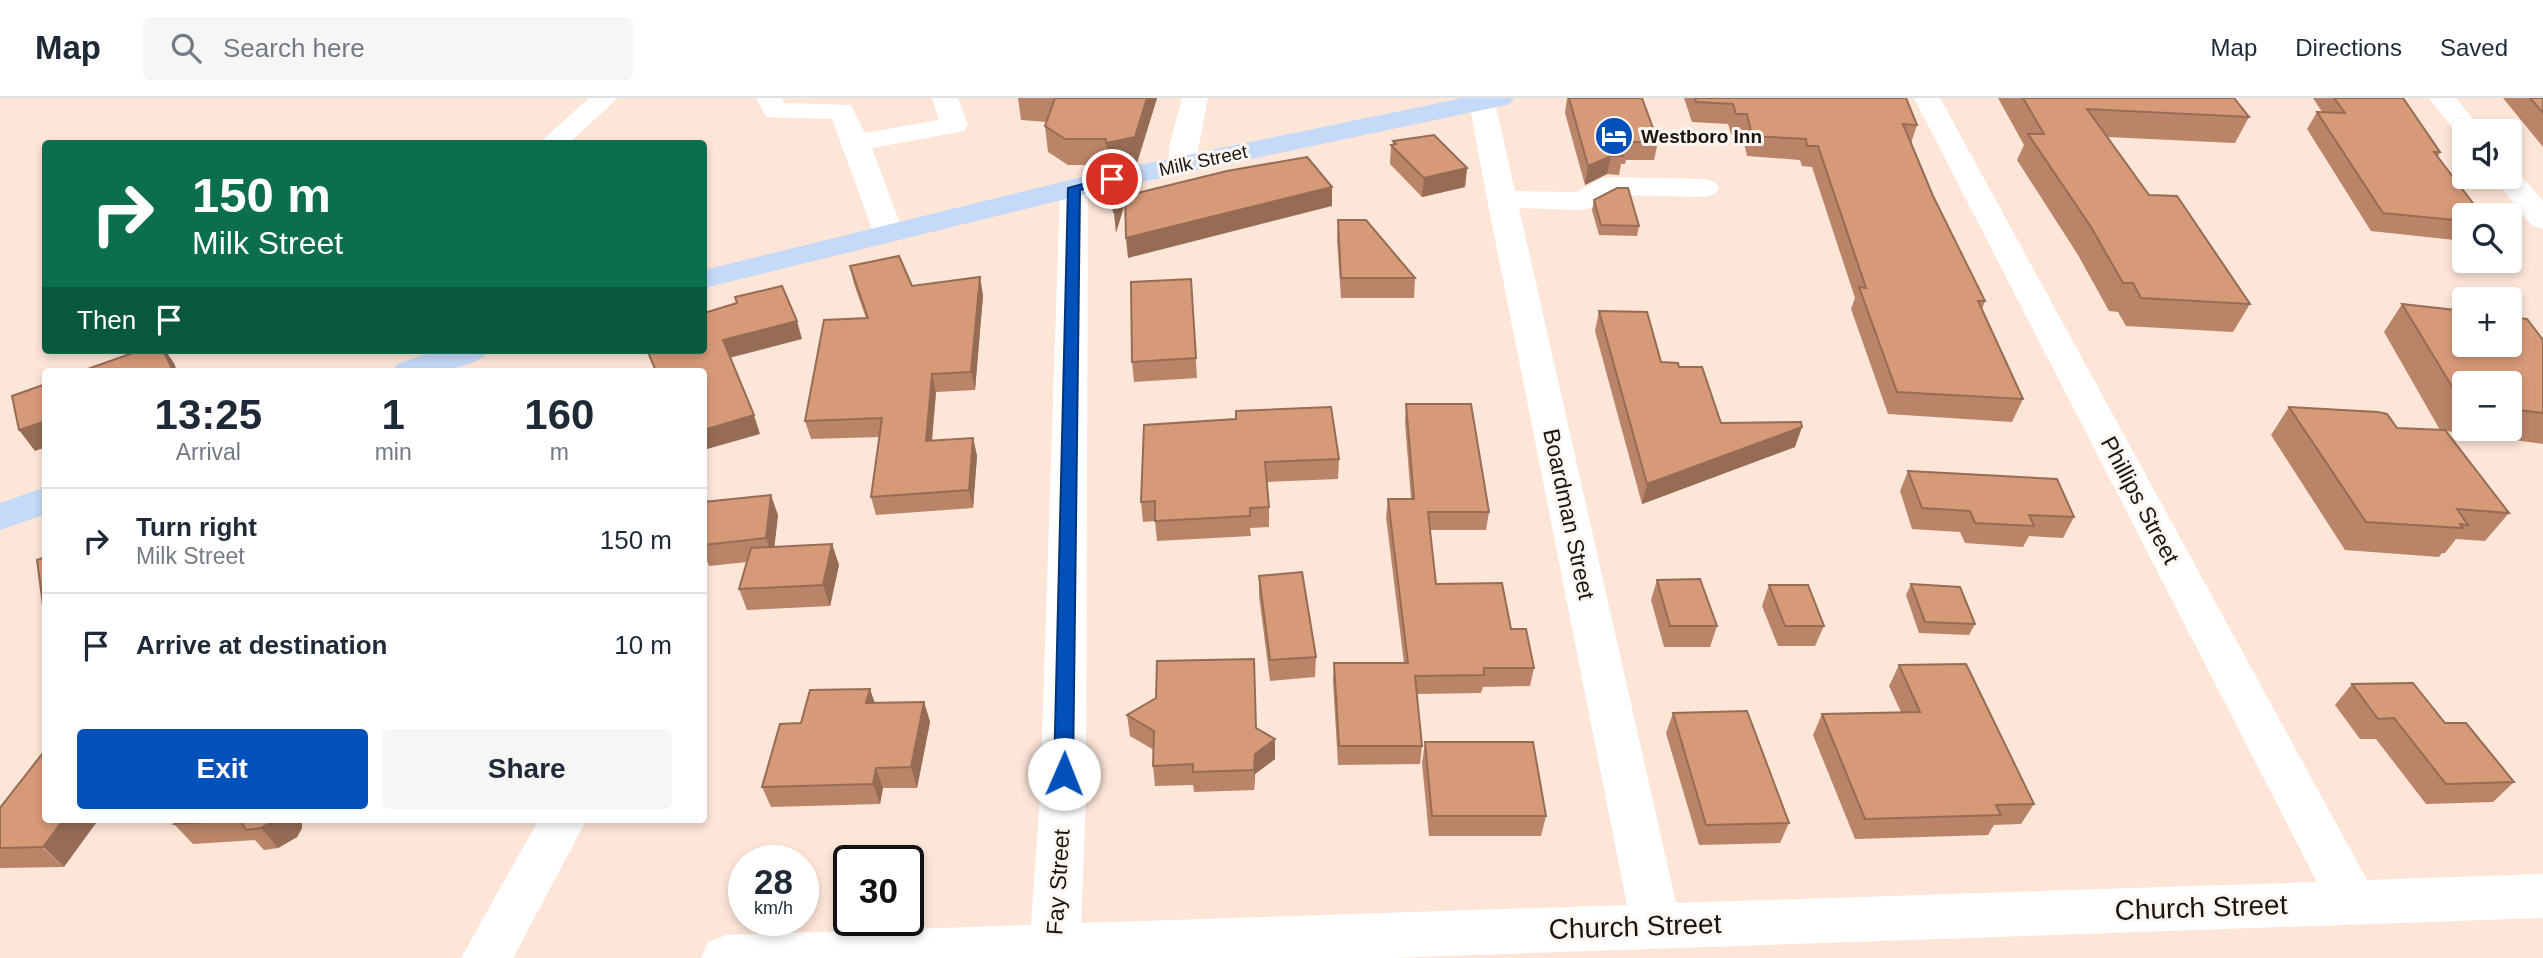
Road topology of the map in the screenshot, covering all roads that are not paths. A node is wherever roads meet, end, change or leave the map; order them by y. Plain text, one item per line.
1 (605, 98) edge
2 (769, 98) edge
3 (945, 98) edge
4 (1195, 98) edge
5 (1927, 98) edge
6 (2442, 98) edge
7 (1492, 100) edge
8 (2459, 119) edge
9 (556, 140) edge
10 (856, 143) junction
11 (1182, 164) junction
12 (1074, 188) junction
13 (1705, 188) dead end
14 (2517, 189) edge
15 (1502, 199) junction
16 (2543, 220) edge
17 (888, 232) junction
18 (707, 278) edge
19 (460, 354) edge
20 (418, 368) edge
21 (42, 501) edge
22 (0, 517) edge
23 (562, 823) edge
24 (2543, 896) edge
25 (2353, 902) junction
26 (1656, 926) junction
27 (1053, 952) edge
28 (486, 958) edge
29 (726, 958) edge

1 - 9 street
2 - 10 street
3 - 10 street
4 - 11 street
5 - 25 street, Phillips Street
6 - 8 street
7 - 11 main road, Milk Street
7 - 15 street, Boardman Street
10 - 17 street
11 - 12 main road, Milk Street
12 - 17 main road, Milk Street
12 - 27 street, Fay Street
13 - 15 street
14 - 16 street
15 - 26 street, Boardman Street
17 - 18 main road, Milk Street
19 - 20 main road
21 - 22 main road
23 - 28 street
24 - 25 street, Church Street
25 - 26 street, Church Street
26 - 27 street, Church Street
27 - 29 street, Church Street

